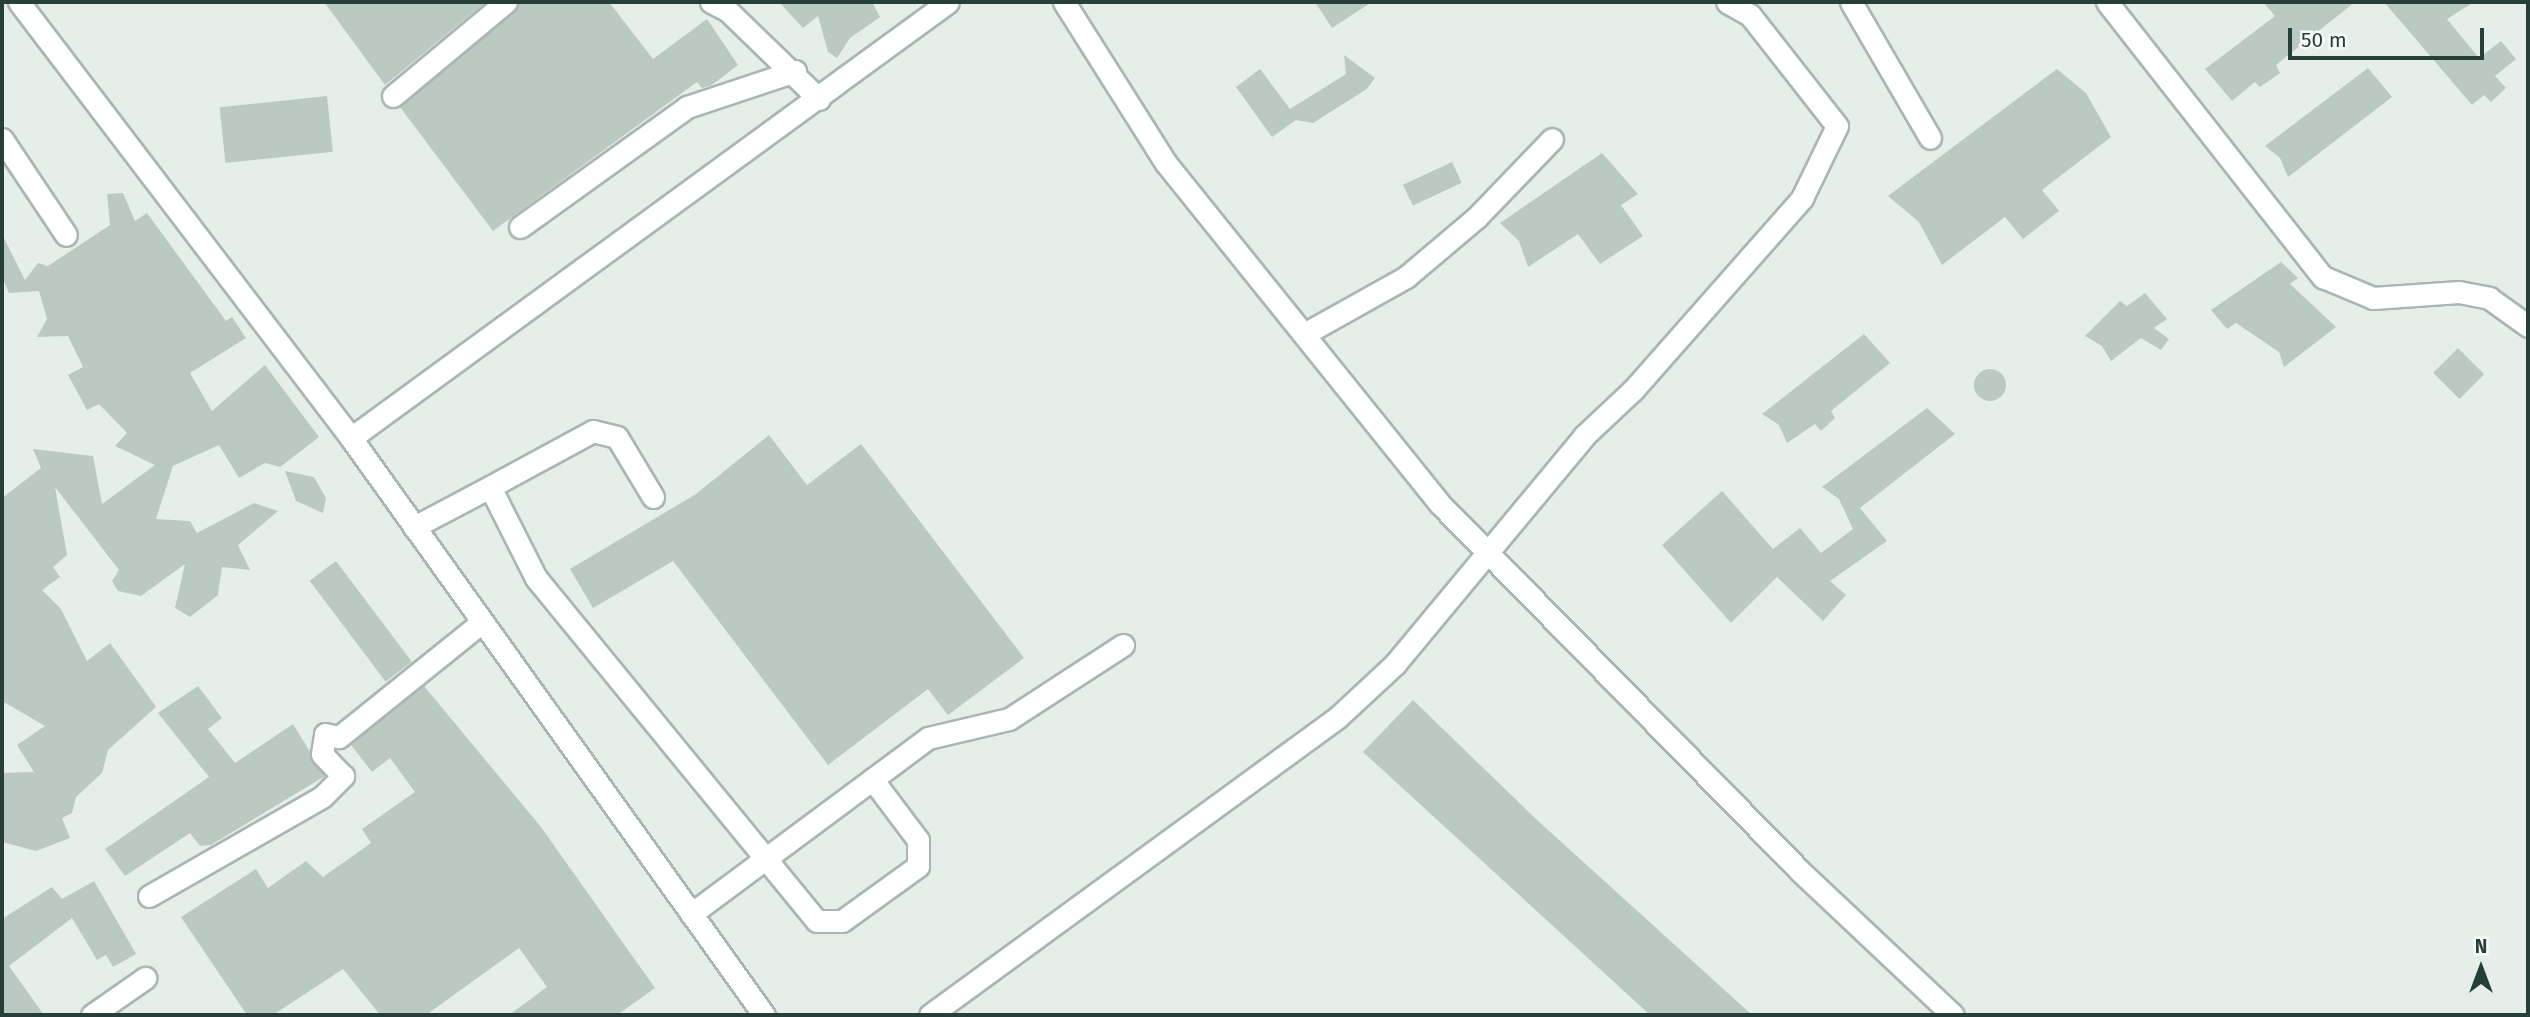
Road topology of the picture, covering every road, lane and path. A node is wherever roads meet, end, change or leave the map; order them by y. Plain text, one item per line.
1 (19, 2) edge
2 (506, 2) edge
3 (948, 2) edge
4 (1064, 2) edge
5 (1727, 2) edge
6 (1851, 2) edge
7 (2107, 2) edge
8 (719, 4) edge
9 (794, 71) junction
10 (393, 96) dead end
11 (819, 99) junction
12 (1930, 138) dead end
13 (2, 139) edge
14 (1552, 139) dead end
15 (520, 227) dead end
16 (66, 235) dead end
17 (2528, 326) edge
18 (1306, 333) junction
19 (351, 438) junction
20 (490, 487) junction
21 (653, 497) dead end
22 (414, 527) junction
23 (1485, 551) junction
24 (481, 623) junction
25 (1123, 645) dead end
26 (872, 779) junction
27 (767, 858) junction
28 (149, 896) dead end
29 (691, 914) junction
30 (145, 978) dead end
31 (92, 1015) edge
32 (764, 1015) edge
33 (930, 1015) edge
34 (1953, 1015) edge

1 - 19 street
2 - 10 street
3 - 11 street
4 - 18 street
5 - 23 street
6 - 12 street
7 - 17 street
8 - 9 street
9 - 11 street
9 - 15 street
11 - 19 street
13 - 16 street
14 - 18 street
18 - 23 street
19 - 22 street
20 - 21 street
20 - 22 street
20 - 27 street
22 - 24 street
23 - 33 street
23 - 34 street
24 - 28 street
24 - 29 street
25 - 26 street
26 - 27 street
26 - 27 street
27 - 29 street
29 - 32 street
30 - 31 street

